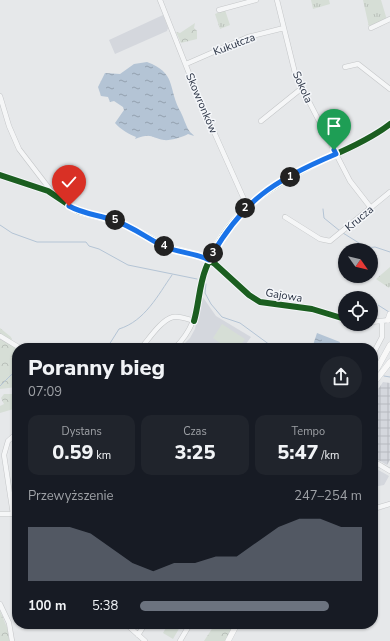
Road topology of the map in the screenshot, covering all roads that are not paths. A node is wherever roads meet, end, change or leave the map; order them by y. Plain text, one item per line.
1 (160, 0) edge
2 (256, 0) edge
3 (276, 0) edge
4 (219, 10) dead end
5 (390, 19) edge
6 (284, 28) junction
7 (371, 28) dead end
8 (186, 64) junction
9 (345, 67) dead end
10 (302, 88) junction
11 (390, 89) edge
12 (0, 96) edge
13 (261, 121) dead end
14 (390, 124) edge
15 (336, 154) junction
16 (0, 175) edge
17 (390, 192) edge
18 (54, 194) junction
19 (247, 206) junction
20 (371, 208) junction
21 (285, 217) dead end
22 (209, 260) junction
23 (338, 317) edge
24 (389, 318) edge
25 (194, 321) junction
26 (378, 321) edge
27 (382, 321) junction
28 (0, 336) edge
29 (12, 343) edge
30 (146, 343) edge
31 (180, 343) edge
32 (378, 345) edge
33 (390, 345) edge
34 (390, 362) edge
35 (378, 367) edge
36 (378, 378) edge
37 (12, 437) edge
38 (378, 465) edge
39 (390, 471) edge
40 (390, 504) edge
41 (12, 507) edge
42 (378, 508) edge
43 (0, 514) edge
44 (12, 514) edge
45 (0, 604) edge
46 (131, 629) edge
47 (142, 629) edge
48 (187, 629) edge
49 (235, 629) edge
50 (138, 635) junction
51 (12, 641) edge
52 (145, 641) edge
53 (180, 641) edge
54 (228, 641) edge

1 - 8 street, Skowronków
2 - 4 street
3 - 6 street, Sokola
5 - 7 street
6 - 8 street, Kukułcza
6 - 10 street, Sokola
8 - 19 street, Skowronków
9 - 11 street
10 - 13 street
10 - 15 street, Sokola
12 - 18 street
14 - 15 street
15 - 19 street
15 - 20 street, Sokola
16 - 18 street
17 - 20 street, Krucza
18 - 22 street, Gajowa
19 - 22 street
20 - 21 street, Krucza
22 - 23 street, Gajowa
22 - 25 street
24 - 27 street
25 - 30 street
25 - 31 street
26 - 27 street
27 - 32 street
28 - 29 street
33 - 35 main road
34 - 36 main road
37 - 41 street
38 - 39 street
40 - 42 street
43 - 44 street
45 - 51 street
46 - 50 street
47 - 50 street
48 - 53 street
49 - 54 main road
50 - 52 street

